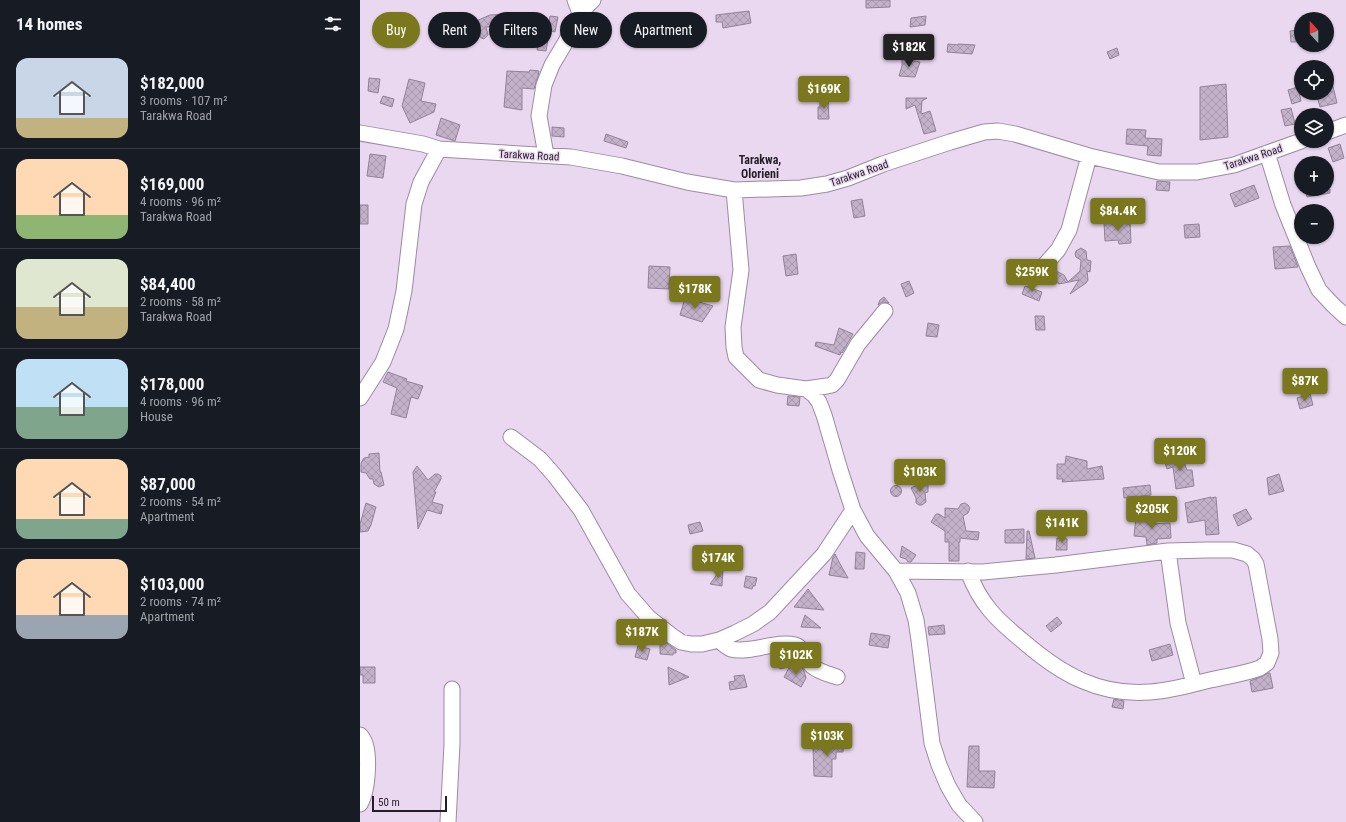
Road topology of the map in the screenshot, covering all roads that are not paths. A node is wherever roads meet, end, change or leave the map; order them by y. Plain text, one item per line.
1 (593, 0) edge
2 (577, 7) edge
3 (1346, 126) edge
4 (1334, 130) edge
5 (360, 133) edge
6 (1294, 143) edge
7 (439, 149) junction
8 (1267, 153) junction
9 (546, 155) junction
10 (1089, 156) junction
11 (734, 190) junction
12 (1034, 277) dead end
13 (885, 311) dead end
14 (1346, 317) edge
15 (806, 389) junction
16 (360, 398) edge
17 (511, 437) dead end
18 (853, 510) junction
19 (1168, 551) junction
20 (896, 571) junction
21 (968, 572) junction
22 (719, 640) junction
23 (837, 676) dead end
24 (1194, 684) junction
25 (452, 689) dead end
26 (360, 734) edge
27 (360, 804) edge
28 (448, 822) edge
29 (976, 822) edge

1 - 2 street
2 - 9 street
3 - 4 street
5 - 7 street, Tarakwa Road
6 - 8 street, Tarakwa Road
7 - 9 street, Tarakwa Road
7 - 16 street
8 - 10 street, Tarakwa Road
8 - 14 street
9 - 11 street, Tarakwa Road
10 - 11 street, Tarakwa Road
10 - 12 street
11 - 15 street
13 - 15 street
15 - 18 street
17 - 22 street
18 - 20 street
18 - 22 street
19 - 21 street
19 - 24 street
19 - 24 street
20 - 21 street
20 - 29 street
21 - 24 street
22 - 23 street
25 - 28 street
26 - 27 street

